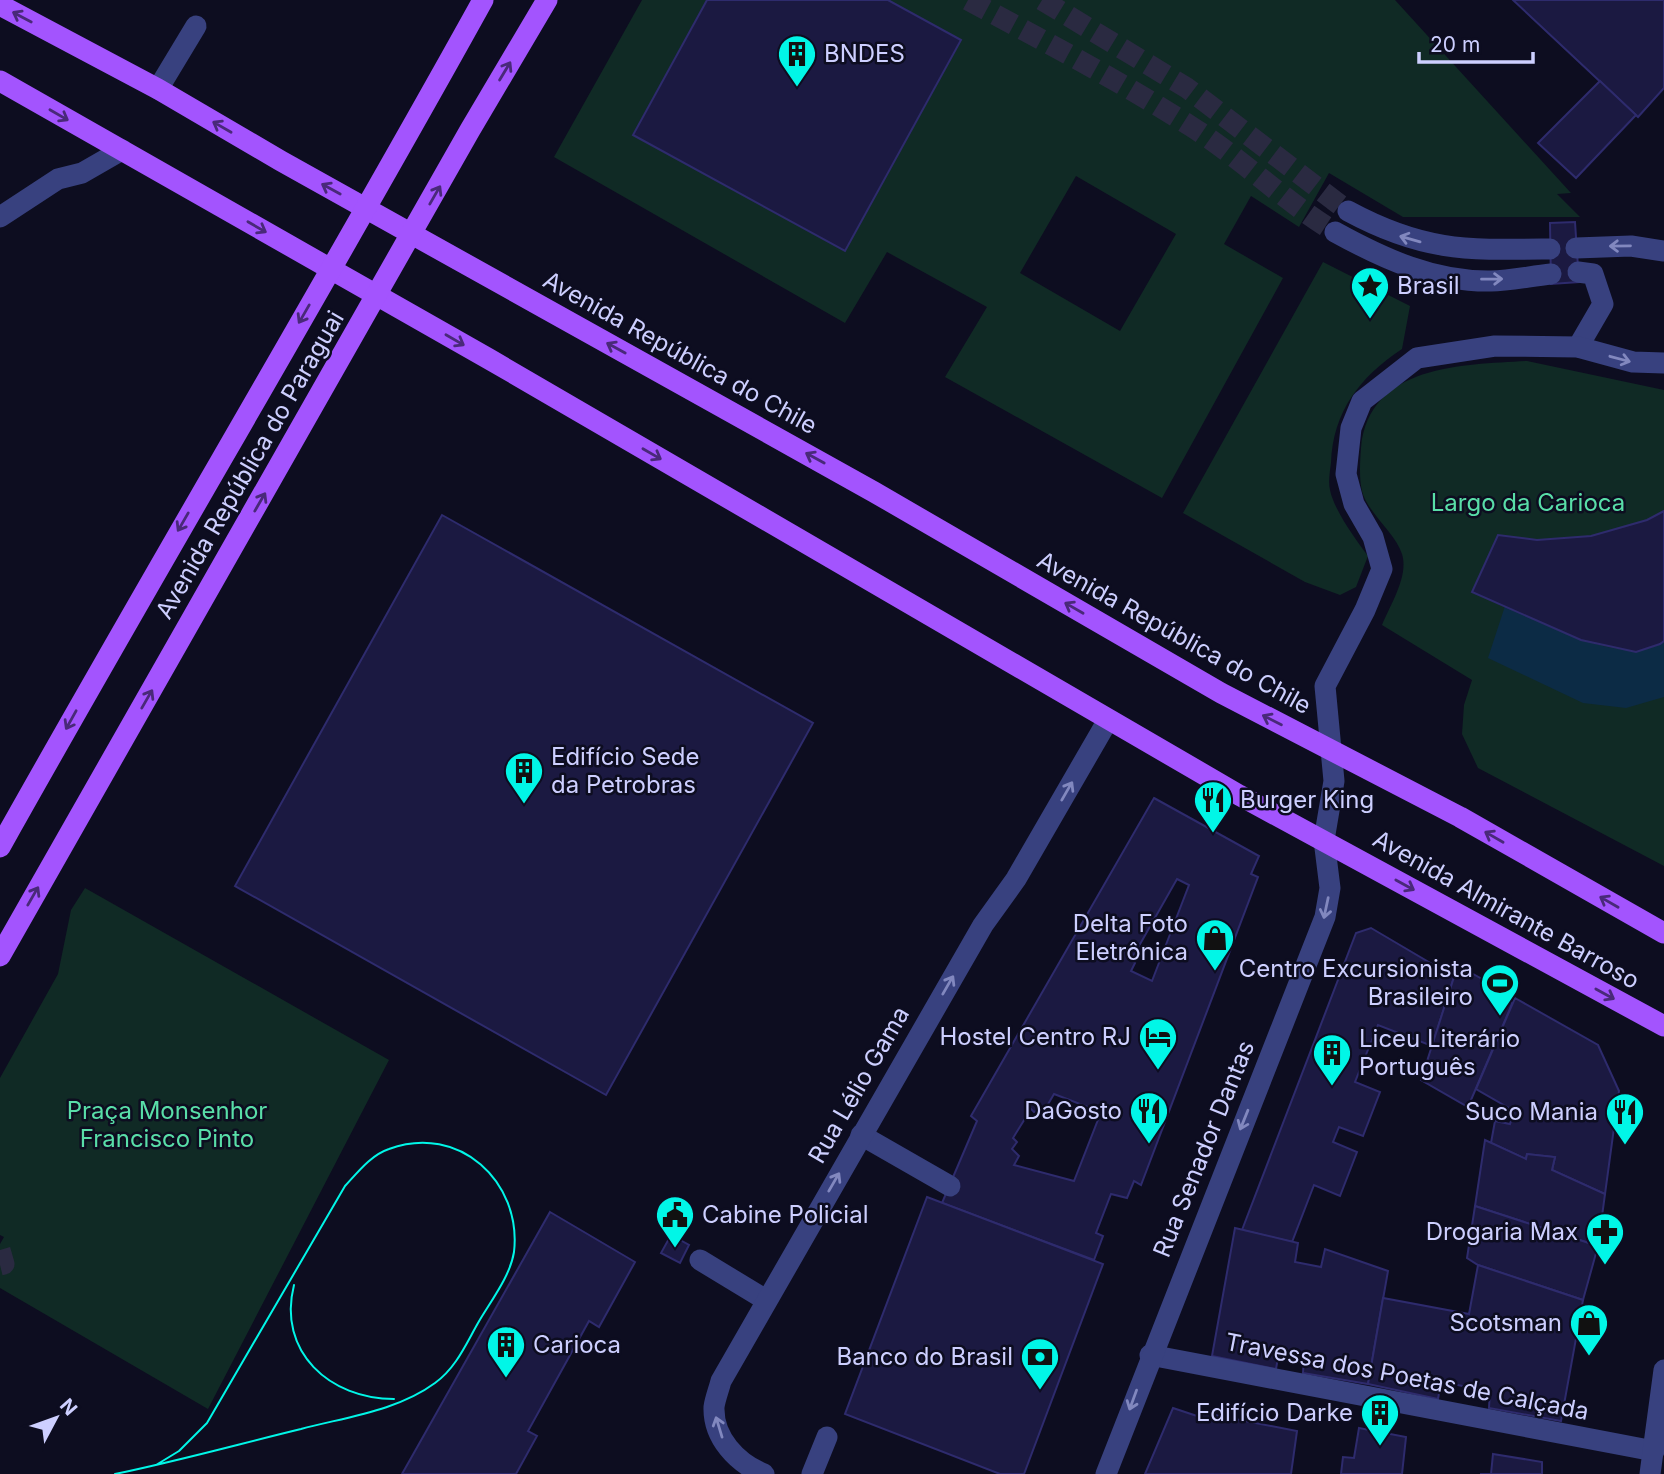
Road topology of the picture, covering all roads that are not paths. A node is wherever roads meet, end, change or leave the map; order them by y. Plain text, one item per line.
1 (483, 0) edge
2 (547, 0) edge
3 (0, 5) edge
4 (196, 26) dead end
5 (0, 81) edge
6 (158, 89) junction
7 (122, 150) junction
8 (1348, 211) tunnel mouth
9 (0, 217) edge
10 (1335, 232) tunnel mouth
11 (1550, 248) dead end
12 (1576, 248) dead end
13 (1664, 251) edge
14 (1578, 272) dead end
15 (1551, 274) dead end
16 (1578, 347) junction
17 (1664, 363) edge
18 (1108, 720) junction
19 (1333, 751) junction
20 (1324, 840) junction
21 (0, 847) edge
22 (1664, 933) edge
23 (0, 956) edge
24 (1664, 1026) edge
25 (861, 1135) junction
26 (950, 1186) dead end
27 (700, 1260) dead end
28 (766, 1300) junction
29 (1150, 1355) junction
30 (1664, 1370) edge
31 (1662, 1395) edge
32 (827, 1437) dead end
33 (1654, 1451) junction
34 (764, 1474) edge
35 (812, 1474) edge
36 (1106, 1474) edge
37 (1650, 1474) edge

1 -> 21 main road, Avenida República do Paraguai
23 -> 2 main road, Avenida República do Paraguai
6 -> 3 main road, Avenida República do Chile
4 - 6 street
5 -> 7 main road
19 -> 6 main road, Avenida República do Chile
7 - 9 street
7 -> 18 main road
11 -> 8 street
10 -> 15 street
13 -> 12 street
14 - 16 street
16 -> 17 street, Rua Senador Dantas
16 - 19 street, Rua Senador Dantas
18 - 20 main road
25 -> 18 street, Rua Lélio Gama
19 - 20 street, Rua Senador Dantas
22 -> 19 main road
20 -> 24 main road, Avenida Almirante Barroso
20 -> 29 street, Rua Senador Dantas
25 - 26 street
28 -> 25 street, Rua Lélio Gama
27 - 28 street
34 -> 28 street, Rua Lélio Gama
29 - 33 street, Travessa dos Poetas de Calçada
29 -> 36 street, Rua Senador Dantas
30 - 31 street
31 - 33 street
32 - 35 street
33 - 37 street

